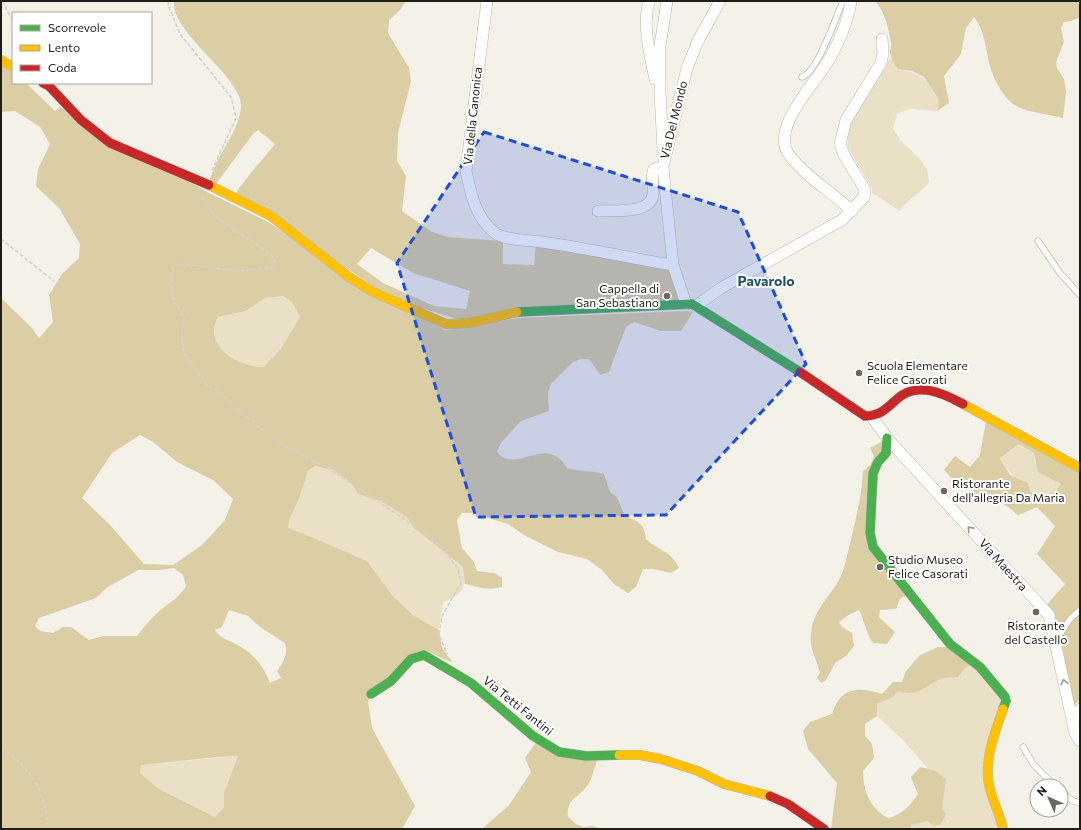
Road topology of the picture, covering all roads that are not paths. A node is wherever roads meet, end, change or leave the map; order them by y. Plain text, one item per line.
1 (487, 1) edge
2 (649, 1) edge
3 (667, 1) edge
4 (720, 1) edge
5 (843, 1) edge
6 (851, 1) edge
7 (882, 39) dead end
8 (1, 60) edge
9 (12, 66) edge
10 (802, 77) dead end
11 (45, 84) edge
12 (660, 92) junction
13 (664, 155) junction
14 (663, 167) junction
15 (598, 211) dead end
16 (852, 211) junction
17 (1038, 240) dead end
18 (673, 265) junction
19 (1080, 295) edge
20 (691, 305) junction
21 (872, 417) junction
22 (888, 438) junction
23 (1080, 468) edge
24 (1080, 610) edge
25 (1054, 642) junction
26 (371, 694) dead end
27 (1080, 706) edge
28 (1076, 724) edge
29 (1080, 741) edge
30 (1022, 747) dead end
31 (1047, 778) edge
32 (1069, 798) edge
33 (1080, 803) edge
34 (824, 829) edge
35 (1003, 829) edge

1 - 18 street, Via della Canonica
2 - 12 street
3 - 12 street
4 - 13 street, Via Del Mondo
5 - 10 lane
6 - 16 street
7 - 16 street
8 - 9 street
11 - 20 street
12 - 13 street
13 - 14 street, Via Del Mondo
14 - 15 street
14 - 18 street, Via Del Mondo
16 - 20 street
17 - 19 lane
18 - 20 street, Via Del Mondo
20 - 21 street
21 - 22 street, Via Maestra
21 - 23 street
25 -> 22 street, Via Maestra
22 - 35 street
24 - 25 lane
28 -> 25 street, Via Maestra
26 - 34 street, Via Tetti Fantini
27 - 28 lane
28 - 29 street, Via Maestra
30 - 31 lane
32 - 33 lane

